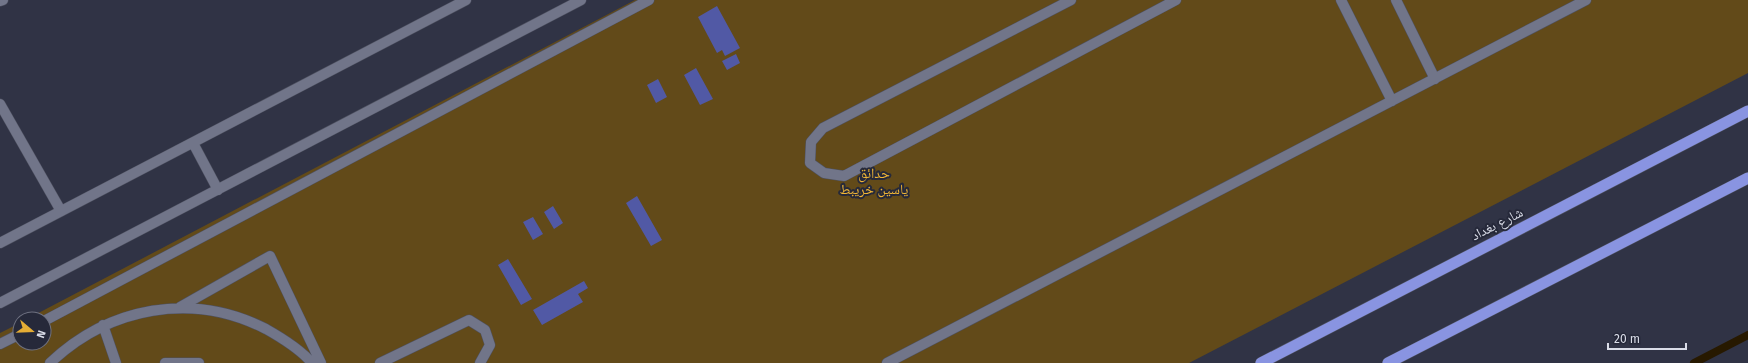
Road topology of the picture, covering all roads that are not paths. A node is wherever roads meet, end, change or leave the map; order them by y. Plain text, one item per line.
1 (466, 0) edge
2 (581, 0) edge
3 (649, 0) edge
4 (1070, 0) edge
5 (1176, 0) edge
6 (1341, 0) edge
7 (1396, 0) edge
8 (1586, 0) edge
9 (1435, 79) junction
10 (1392, 100) junction
11 (0, 104) edge
12 (1748, 111) edge
13 (193, 143) junction
14 (1748, 178) edge
15 (218, 190) junction
16 (61, 211) junction
17 (0, 243) edge
18 (0, 303) edge
19 (180, 308) junction
20 (52, 317) edge
21 (103, 325) junction
22 (12, 338) edge
23 (0, 344) edge
24 (50, 363) edge
25 (116, 363) edge
26 (165, 363) edge
27 (193, 363) edge
28 (312, 363) edge
29 (321, 363) edge
30 (380, 363) edge
31 (480, 363) edge
32 (887, 363) edge
33 (1260, 363) edge
34 (1388, 363) edge

1 - 13 street
2 - 15 street
3 - 20 street
4 - 5 street
6 - 10 street
7 - 9 street
8 - 9 street
9 - 10 street
10 - 32 street
11 - 16 street
12 - 33 highway, شارع بغداد
13 - 15 street
13 - 16 street
14 - 34 highway
15 - 18 street
16 - 17 street
19 - 21 street
19 - 28 street
19 - 29 street
21 - 24 street
21 - 25 street
22 - 23 street
26 - 27 street
30 - 31 street

